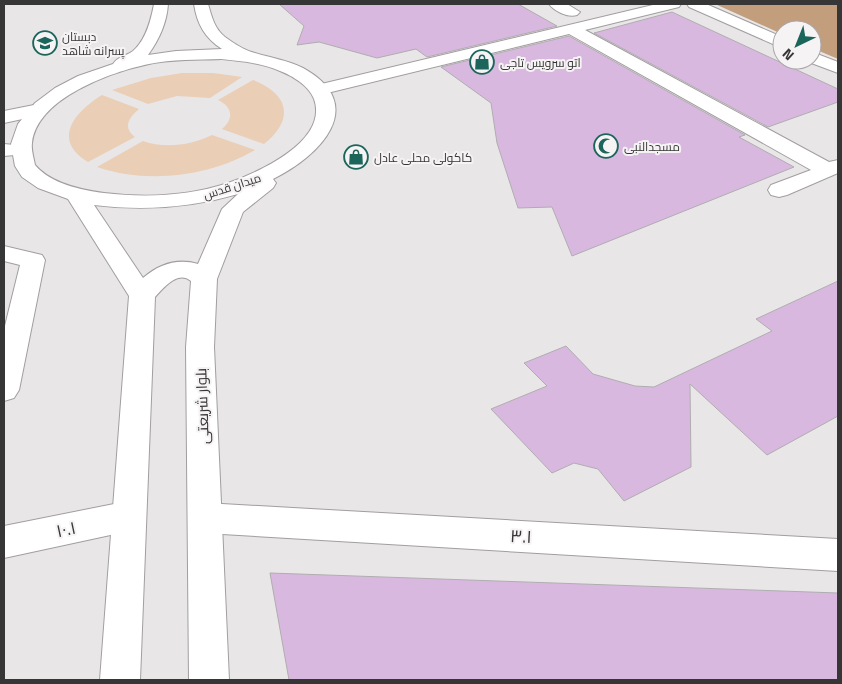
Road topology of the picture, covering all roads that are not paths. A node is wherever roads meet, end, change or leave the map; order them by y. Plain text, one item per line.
1 (161, 4) edge
2 (201, 4) edge
3 (674, 4) edge
4 (694, 4) edge
5 (589, 8) dead end
6 (554, 10) edge
7 (571, 20) junction
8 (772, 39) edge
9 (254, 58) junction
10 (822, 61) edge
11 (116, 67) junction
12 (837, 68) dead end
13 (315, 79) junction
14 (34, 112) junction
15 (4, 117) edge
16 (11, 150) edge
17 (288, 164) junction
18 (833, 168) edge
19 (779, 190) dead end
20 (77, 196) junction
21 (4, 254) edge
22 (204, 279) junction
23 (142, 296) junction
24 (5, 380) edge
25 (129, 516) junction
26 (205, 518) junction
27 (4, 542) edge
28 (838, 554) edge
29 (120, 680) edge
30 (209, 680) edge

1 - 11 main road
2 - 9 main road
3 - 7 main road
4 - 8 main road
5 - 7 main road
6 - 7 main road
7 - 13 main road
7 - 18 main road
9 - 11 main road, میدان قدس
9 - 13 main road, میدان قدس
10 - 12 main road
11 - 14 main road, میدان قدس
13 - 17 main road, میدان قدس
14 - 15 main road
14 - 16 main road, میدان قدس
16 - 20 main road, میدان قدس
17 - 20 main road, میدان قدس
17 - 22 main road, بلوار شریعتی
18 - 19 main road
20 - 23 main road
21 - 24 main road
22 - 23 main road
22 - 26 main road, بلوار شریعتی
23 - 25 main road
25 - 27 main road, ۱۰.۱
25 - 29 main road
26 - 28 main road, ۳.۱
26 - 30 main road, بلوار شریعتی

